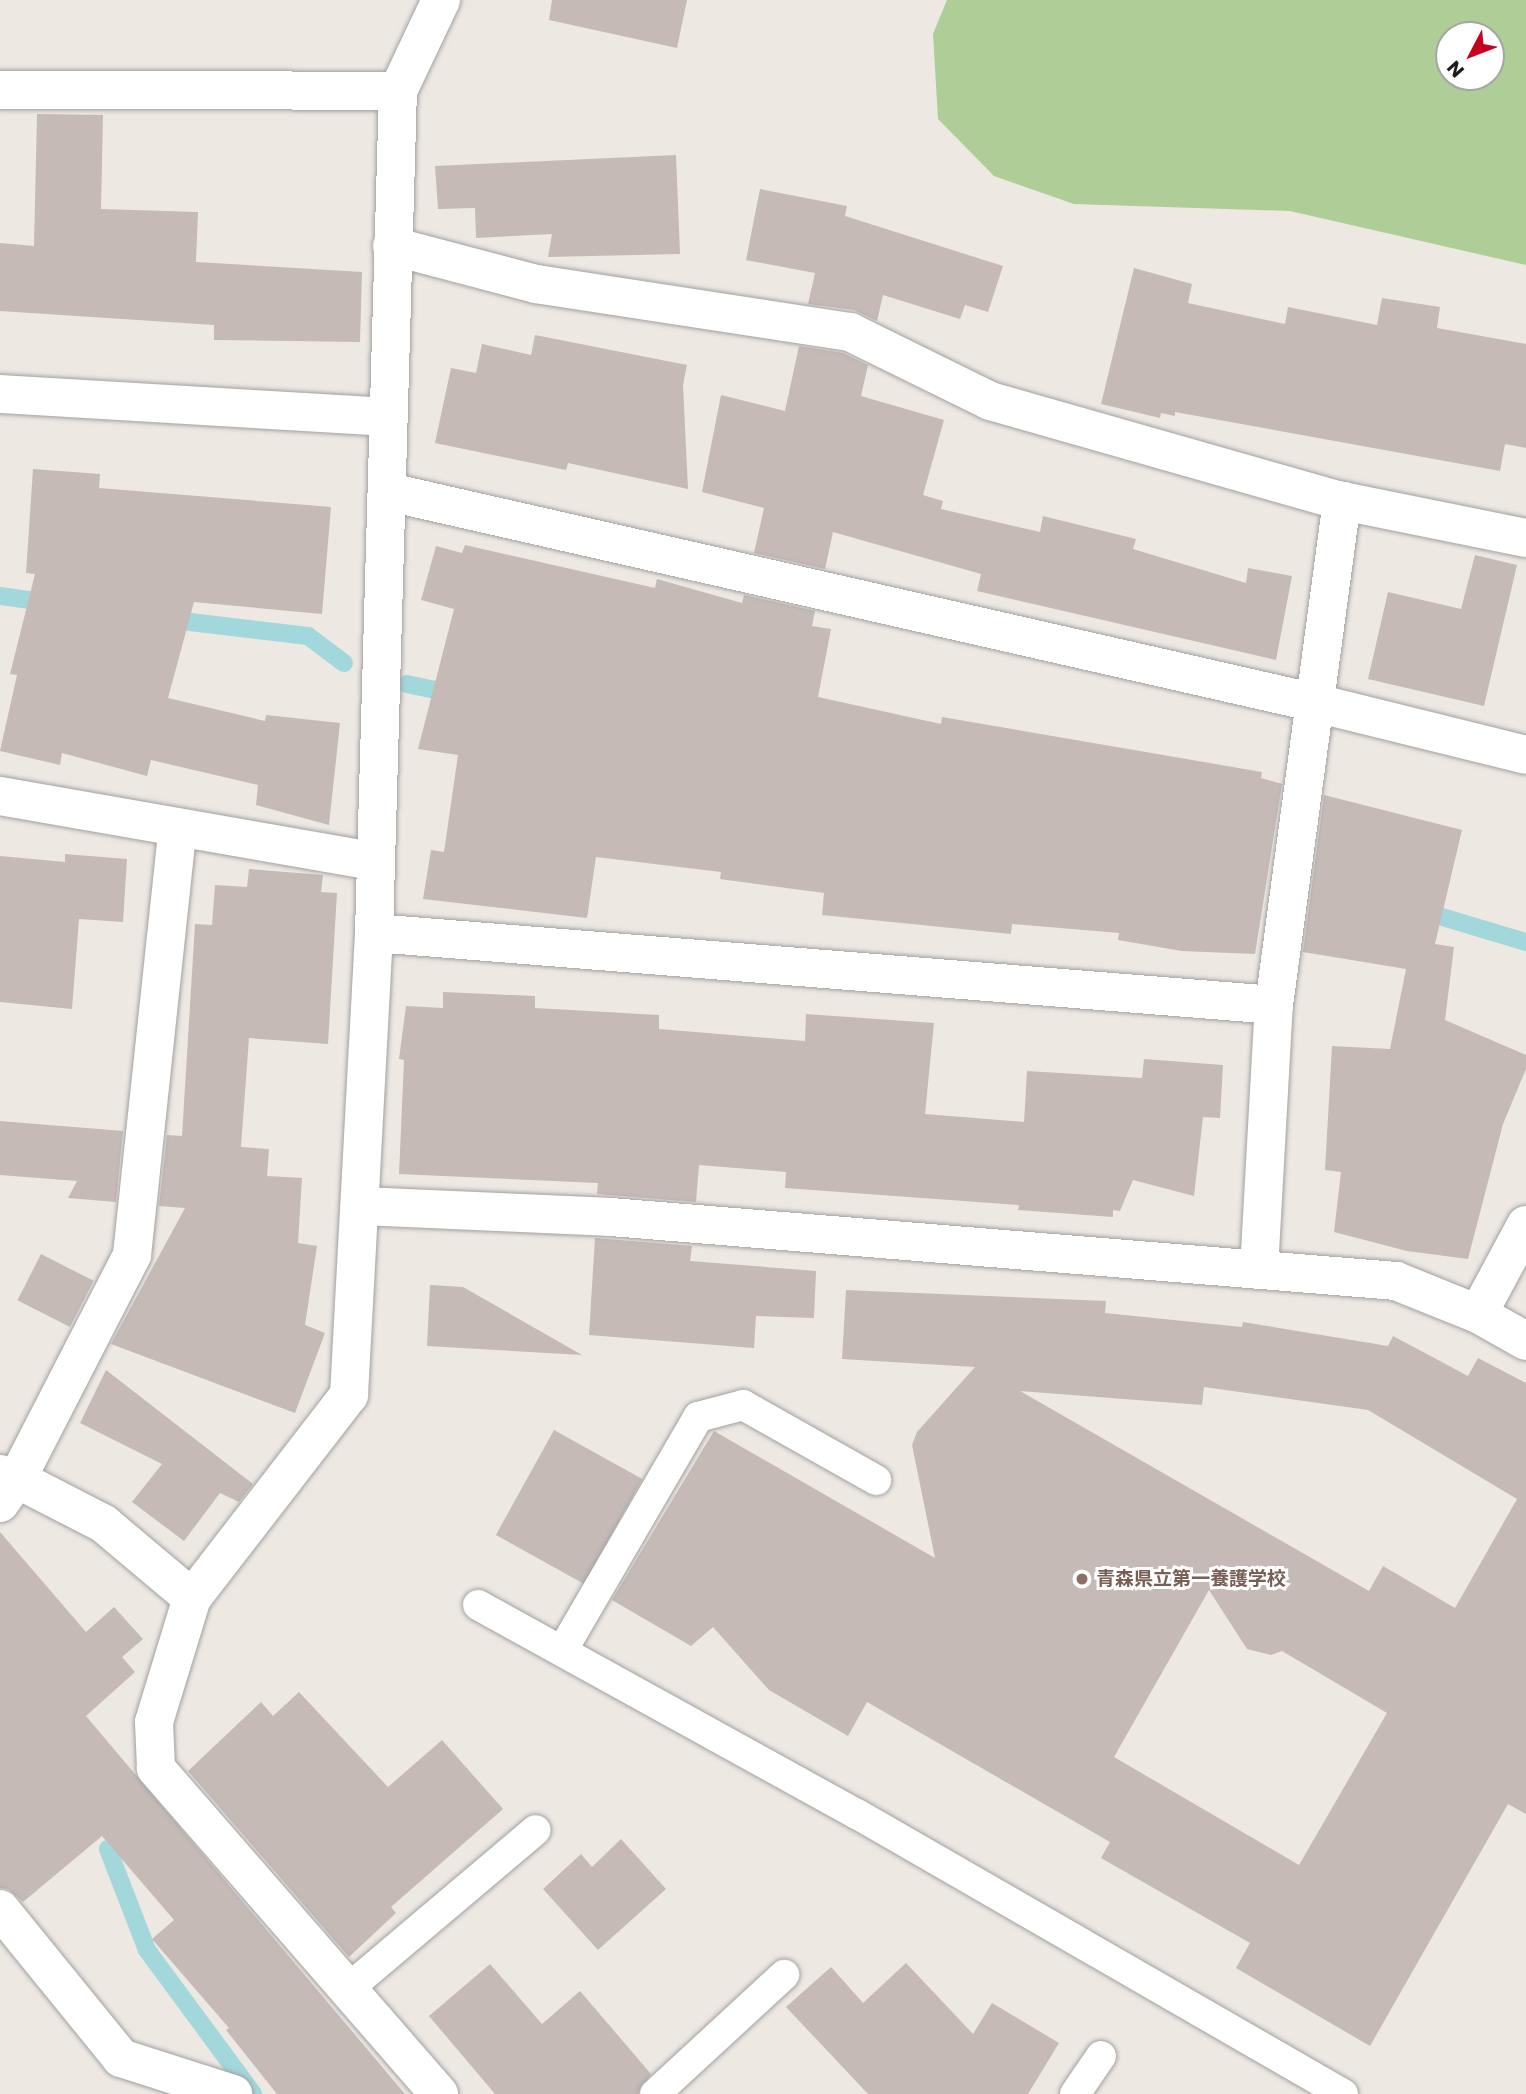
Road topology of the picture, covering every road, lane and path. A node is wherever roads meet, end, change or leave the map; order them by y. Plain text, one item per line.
1 (441, 0) edge
2 (0, 90) edge
3 (398, 91) junction
4 (392, 246) junction
5 (0, 394) edge
6 (386, 417) junction
7 (388, 492) junction
8 (1342, 501) junction
9 (1526, 538) edge
10 (1312, 702) junction
11 (1526, 755) edge
12 (0, 796) edge
13 (178, 828) junction
14 (374, 861) junction
15 (374, 933) junction
16 (1275, 1005) junction
17 (363, 1206) junction
18 (1526, 1225) edge
19 (1259, 1270) junction
20 (1478, 1314) junction
21 (1526, 1341) edge
22 (876, 1480) dead end
23 (6, 1486) edge
24 (192, 1598) junction
25 (478, 1605) dead end
26 (562, 1651) junction
27 (536, 1830) dead end
28 (0, 1909) edge
29 (784, 1975) dead end
30 (350, 1987) junction
31 (1101, 2056) dead end
32 (233, 2094) edge
33 (439, 2094) edge
34 (655, 2094) edge
35 (1075, 2094) edge
36 (1343, 2094) edge

1 - 3 street
2 - 3 street
3 - 4 street
4 - 6 street
4 - 8 street
5 - 6 street
6 - 7 street
7 - 10 street
7 - 14 street
8 - 9 street
8 - 10 street
10 - 11 street
10 - 16 street
12 - 13 street
13 - 14 street
13 - 23 street
14 - 15 street
15 - 16 street
15 - 17 street
16 - 19 street
17 - 19 street
17 - 24 street
18 - 20 street
19 - 20 street
20 - 21 street
22 - 26 lane
23 - 24 street
24 - 30 street
25 - 26 lane
26 - 36 lane
27 - 30 lane
28 - 32 street
29 - 34 lane
30 - 33 street
31 - 35 lane

